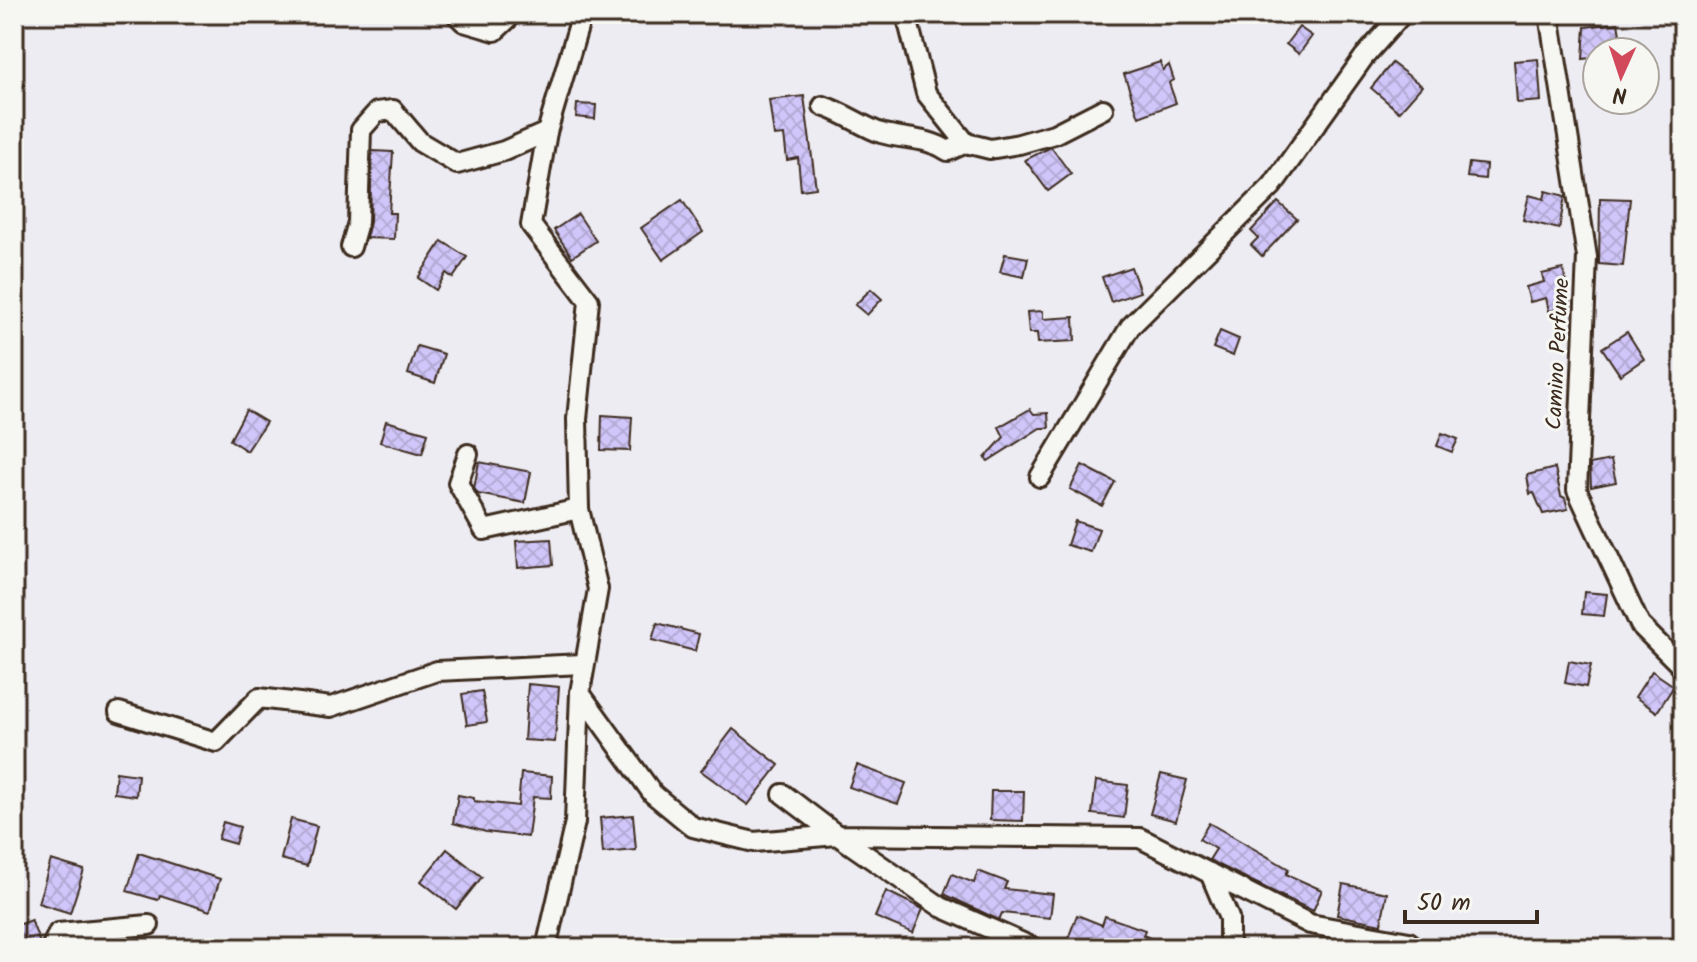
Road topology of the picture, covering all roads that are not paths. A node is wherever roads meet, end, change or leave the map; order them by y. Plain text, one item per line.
1 (456, 14) edge
2 (513, 14) edge
3 (582, 14) edge
4 (906, 14) edge
5 (1402, 14) edge
6 (1549, 14) edge
7 (823, 106) dead end
8 (1103, 109) dead end
9 (547, 132) junction
10 (966, 143) junction
11 (351, 247) dead end
12 (468, 454) dead end
13 (1040, 477) dead end
14 (579, 509) junction
15 (583, 664) junction
16 (1683, 668) edge
17 (580, 693) junction
18 (119, 712) dead end
19 (783, 794) dead end
20 (837, 835) junction
21 (1210, 873) junction
22 (149, 925) dead end
23 (1409, 942) dead end
24 (51, 948) edge
25 (546, 948) edge
26 (1034, 948) edge
27 (1229, 948) edge

1 - 2 street
3 - 9 street
4 - 10 street
5 - 13 street
6 - 16 street, Camino Perfume
7 - 10 street
8 - 10 street
9 - 11 street
9 - 14 street
12 - 14 street
14 - 15 street
15 - 17 street
15 - 18 street
17 - 20 street
17 - 25 street
19 - 20 street
20 - 21 street
20 - 26 street
21 - 23 street
21 - 27 street
22 - 24 street

